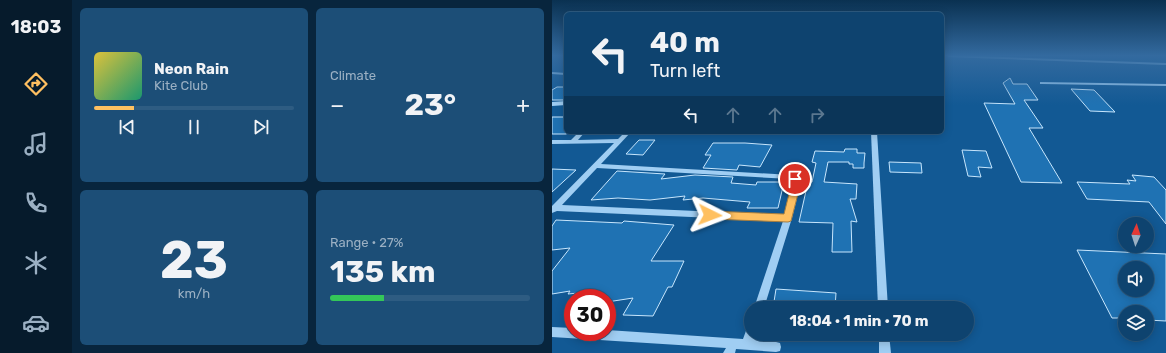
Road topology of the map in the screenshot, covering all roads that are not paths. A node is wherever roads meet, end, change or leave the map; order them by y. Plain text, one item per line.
1 (552, 73) edge
2 (564, 74) edge
3 (1042, 83) dead end
4 (1166, 85) edge
5 (564, 103) edge
6 (552, 104) edge
7 (580, 134) edge
8 (626, 134) edge
9 (874, 134) edge
10 (619, 141) junction
11 (552, 142) edge
12 (572, 142) junction
13 (596, 166) junction
14 (554, 209) edge
15 (788, 218) junction
16 (761, 301) edge
17 (883, 301) edge
18 (552, 332) edge
19 (748, 341) edge
20 (885, 341) edge
21 (747, 344) junction
22 (776, 346) dead end
23 (731, 348) edge
24 (886, 353) edge

1 - 2 street
3 - 4 street
5 - 6 street
7 - 12 street
8 - 10 street
9 - 17 street
10 - 12 street
10 - 13 street
11 - 12 street
13 - 14 street
13 - 15 street
14 - 15 street
15 - 16 street
18 - 23 street
19 - 21 street
20 - 24 street
21 - 22 street
21 - 23 street

